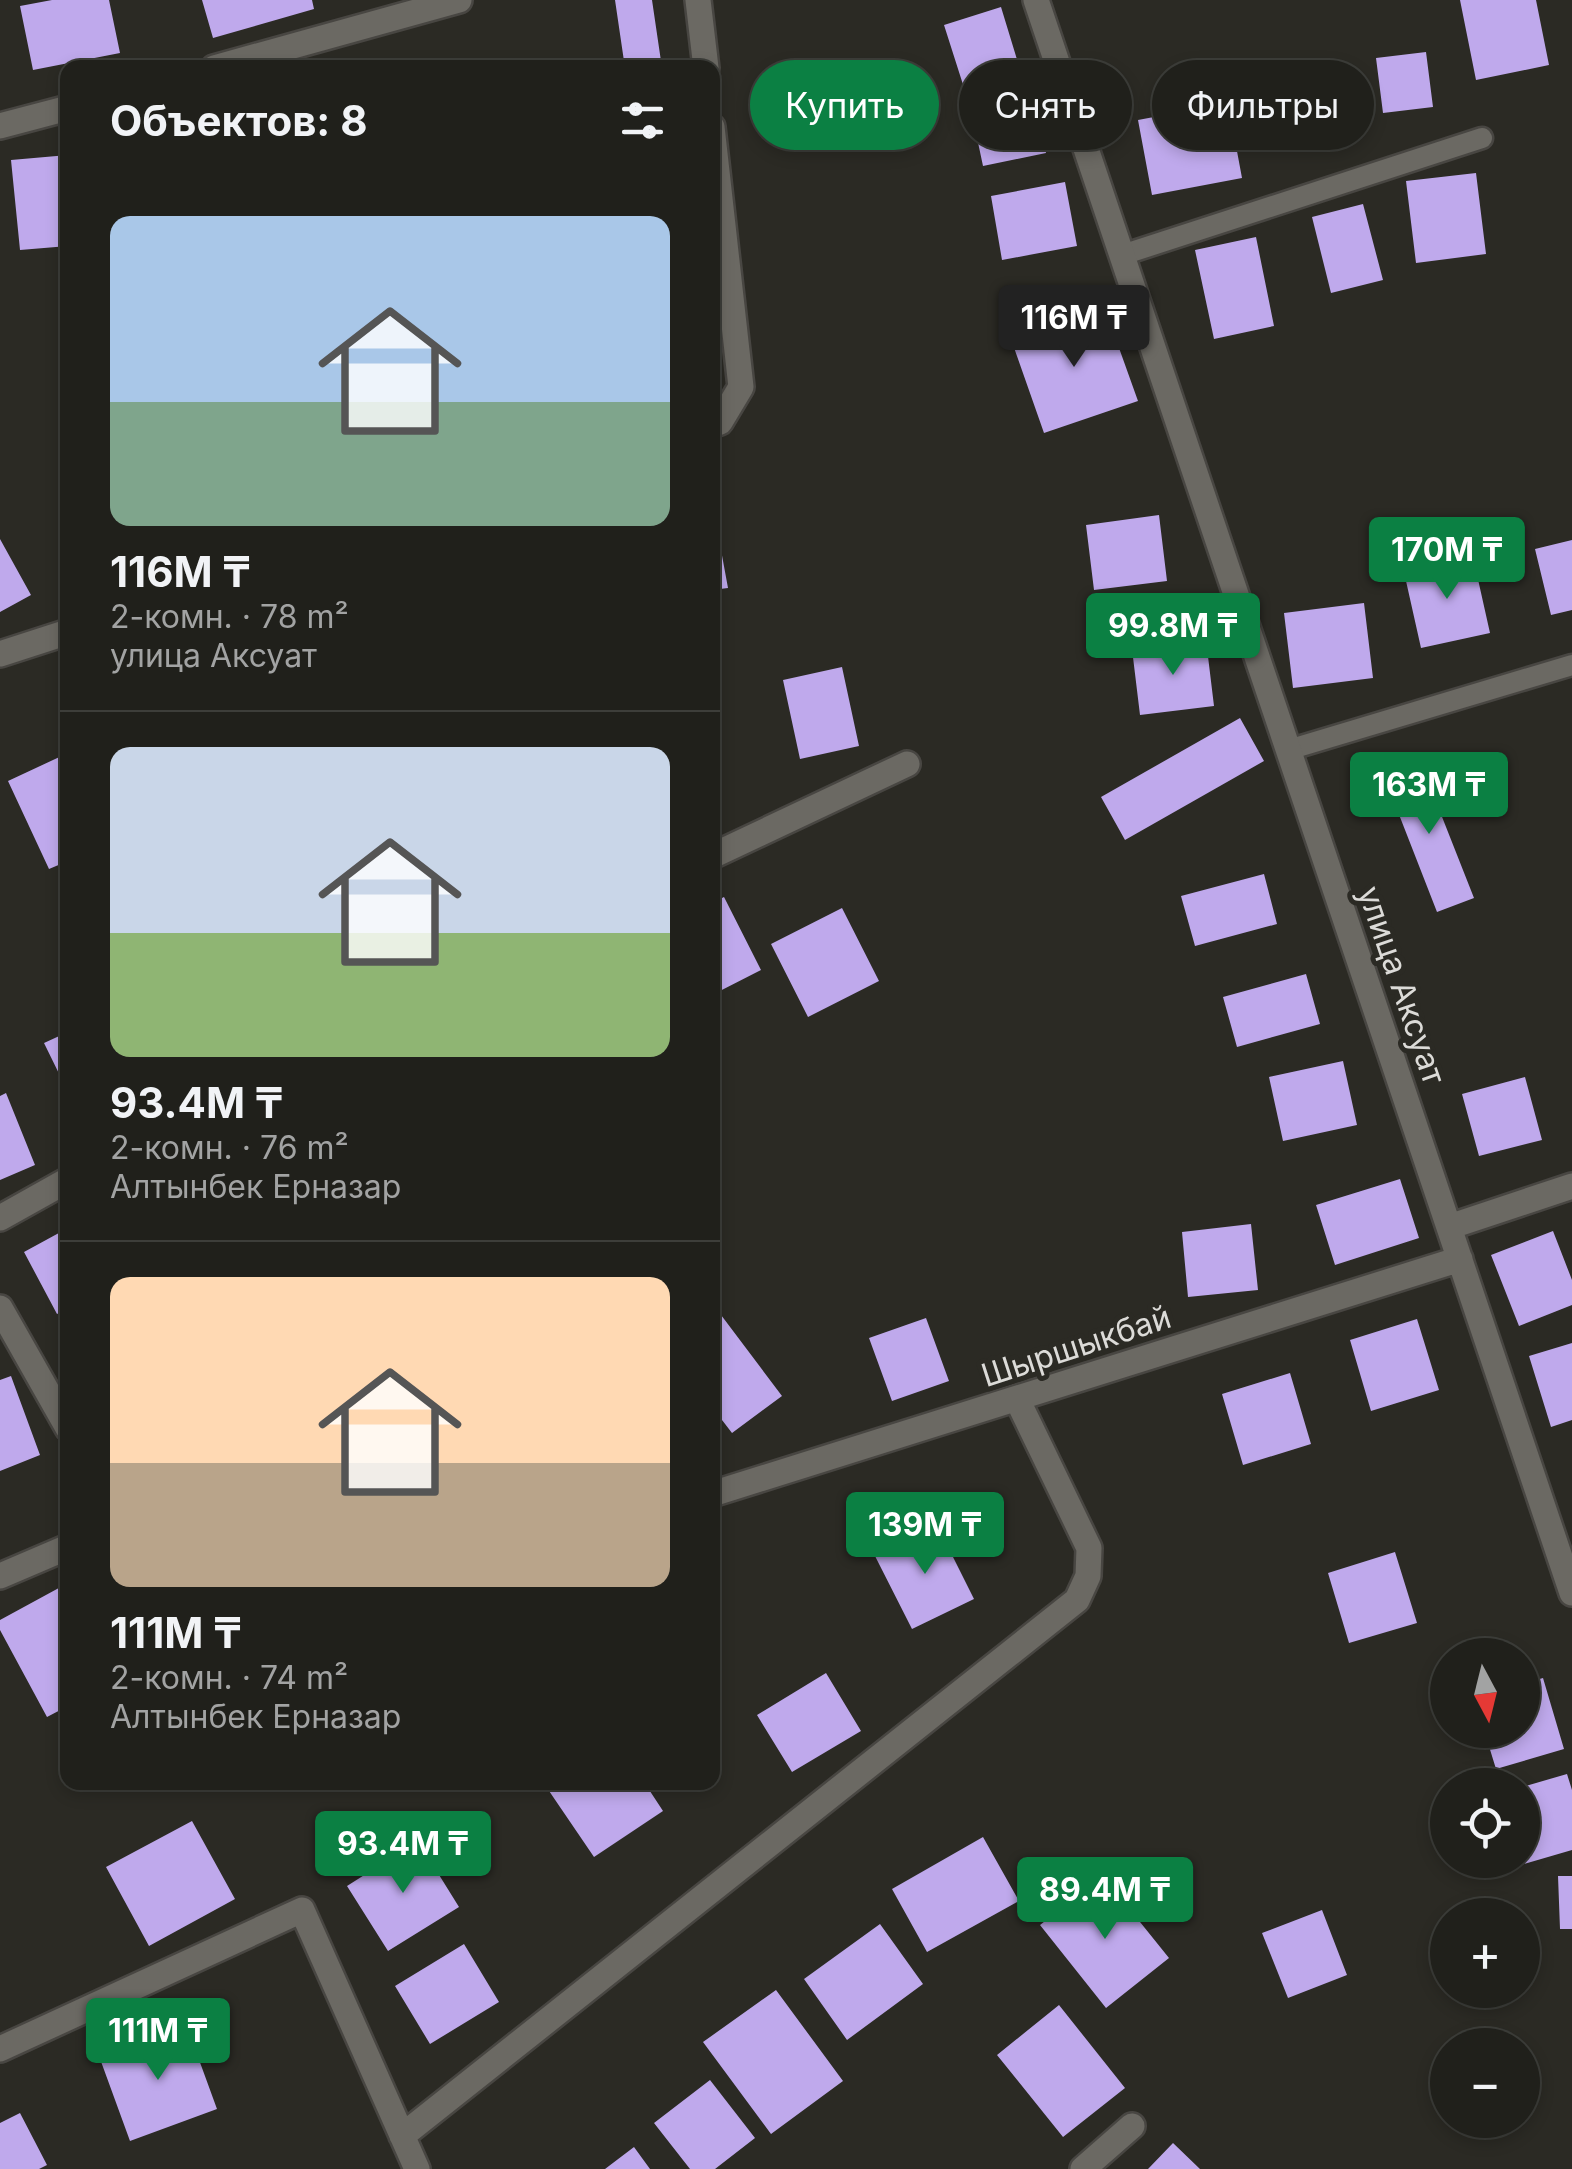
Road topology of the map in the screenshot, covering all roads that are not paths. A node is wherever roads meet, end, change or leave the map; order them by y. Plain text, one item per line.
1 (459, 0) edge
2 (698, 0) edge
3 (1036, 0) edge
4 (243, 60) edge
5 (705, 60) edge
6 (60, 110) edge
7 (0, 126) edge
8 (1482, 138) dead end
9 (720, 196) edge
10 (1122, 255) junction
11 (720, 417) edge
12 (60, 635) edge
13 (0, 654) edge
14 (1572, 665) edge
15 (1288, 750) junction
16 (907, 764) dead end
17 (720, 852) edge
18 (60, 1184) edge
19 (1572, 1186) edge
20 (0, 1218) edge
21 (1449, 1227) junction
22 (1460, 1259) junction
23 (0, 1308) edge
24 (1017, 1398) junction
25 (60, 1414) edge
26 (720, 1491) edge
27 (60, 1550) edge
28 (0, 1576) edge
29 (1572, 1593) edge
30 (0, 2049) edge
31 (1132, 2126) dead end
32 (402, 2136) junction
33 (417, 2169) edge
34 (1083, 2169) edge

1 - 4 street
2 - 5 street
3 - 10 street, улица Аксуат
6 - 7 street
8 - 10 lane
9 - 11 street
10 - 15 street, улица Аксуат
12 - 13 street
14 - 15 lane
15 - 21 street, улица Аксуат
16 - 17 street
18 - 20 street
19 - 21 street
21 - 22 street, улица Аксуат
22 - 24 street, Шыршыкбай
22 - 29 street, улица Аксуат
23 - 25 street
24 - 26 street, Шыршыкбай
24 - 32 street
27 - 28 street
30 - 32 street
31 - 34 street
32 - 33 street

